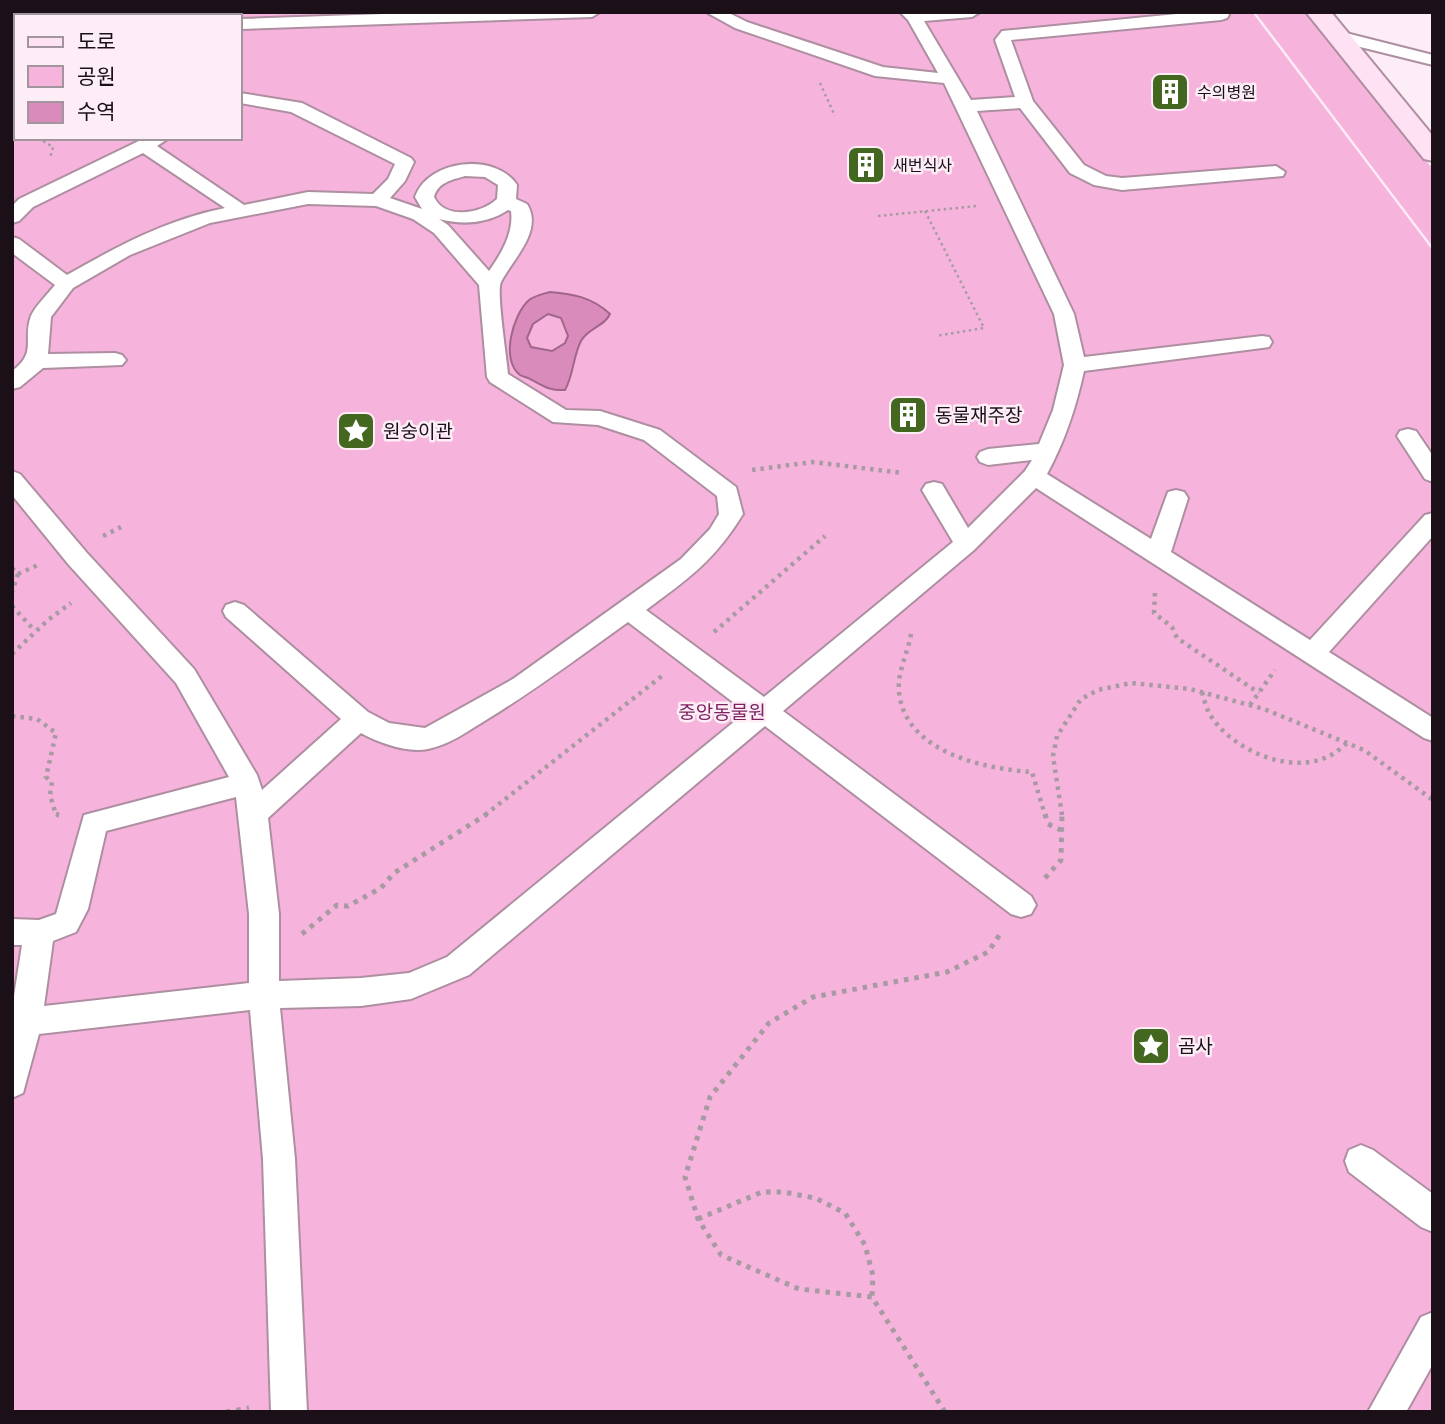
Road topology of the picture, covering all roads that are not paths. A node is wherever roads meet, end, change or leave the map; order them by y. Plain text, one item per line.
1 (592, 12) edge
2 (714, 12) edge
3 (972, 12) edge
4 (1318, 12) edge
5 (911, 15) edge
6 (1221, 15) dead end
7 (365, 16) edge
8 (242, 24) edge
9 (1338, 36) junction
10 (1433, 60) edge
11 (951, 79) junction
12 (242, 99) edge
13 (1024, 102) junction
14 (966, 106) junction
15 (152, 142) edge
16 (1431, 148) edge
17 (405, 162) junction
18 (1276, 172) dead end
19 (445, 175) junction
20 (378, 200) junction
21 (506, 202) junction
22 (241, 211) junction
23 (425, 212) junction
24 (12, 217) edge
25 (12, 243) edge
26 (65, 284) junction
27 (489, 284) junction
28 (1262, 342) dead end
29 (115, 360) dead end
30 (35, 361) junction
31 (1075, 365) junction
32 (12, 382) edge
33 (1408, 436) dead end
34 (1048, 451) junction
35 (988, 457) dead end
36 (1433, 474) edge
37 (1034, 477) junction
38 (12, 480) edge
39 (934, 490) dead end
40 (1176, 498) dead end
41 (1433, 521) edge
42 (965, 544) junction
43 (1162, 560) junction
44 (629, 610) junction
45 (235, 611) dead end
46 (1303, 649) junction
47 (765, 712) junction
48 (359, 719) junction
49 (1433, 731) edge
50 (247, 783) junction
51 (254, 814) junction
52 (1021, 905) road end
53 (26, 933) edge
54 (264, 980) junction
55 (19, 1023) edge
56 (12, 1083) edge
57 (1361, 1161) dead end
58 (1433, 1215) edge
59 (1433, 1329) edge
60 (289, 1412) edge
61 (1386, 1412) edge

1 - 7 lane
2 - 11 lane
3 - 5 lane
4 - 9 street
5 - 11 lane
6 - 13 lane
7 - 8 lane
9 - 10 lane
9 - 16 street
11 - 14 lane
12 - 17 lane
13 - 14 lane
13 - 18 lane
14 - 31 lane
15 - 22 lane
15 - 24 lane
17 - 19 lane
17 - 20 lane
19 - 21 lane
19 - 23 lane
20 - 22 lane
20 - 23 lane
21 - 23 lane
21 - 27 lane
22 - 26 lane
23 - 27 lane
25 - 26 lane
26 - 30 lane
27 - 44 lane
28 - 31 lane
29 - 30 lane
30 - 32 lane
31 - 34 lane
33 - 36 lane
34 - 35 lane
34 - 37 lane
37 - 42 lane
37 - 43 lane
38 - 50 lane
39 - 42 lane
40 - 43 lane
41 - 46 lane
42 - 47 lane
43 - 46 lane
44 - 47 lane
44 - 48 lane
45 - 48 lane
46 - 49 lane
47 - 52 lane
47 - 54 lane
48 - 51 lane
50 - 51 lane
50 - 53 lane
51 - 54 lane
53 - 55 lane
54 - 55 lane
54 - 60 lane
55 - 56 lane
57 - 58 lane
59 - 61 lane

